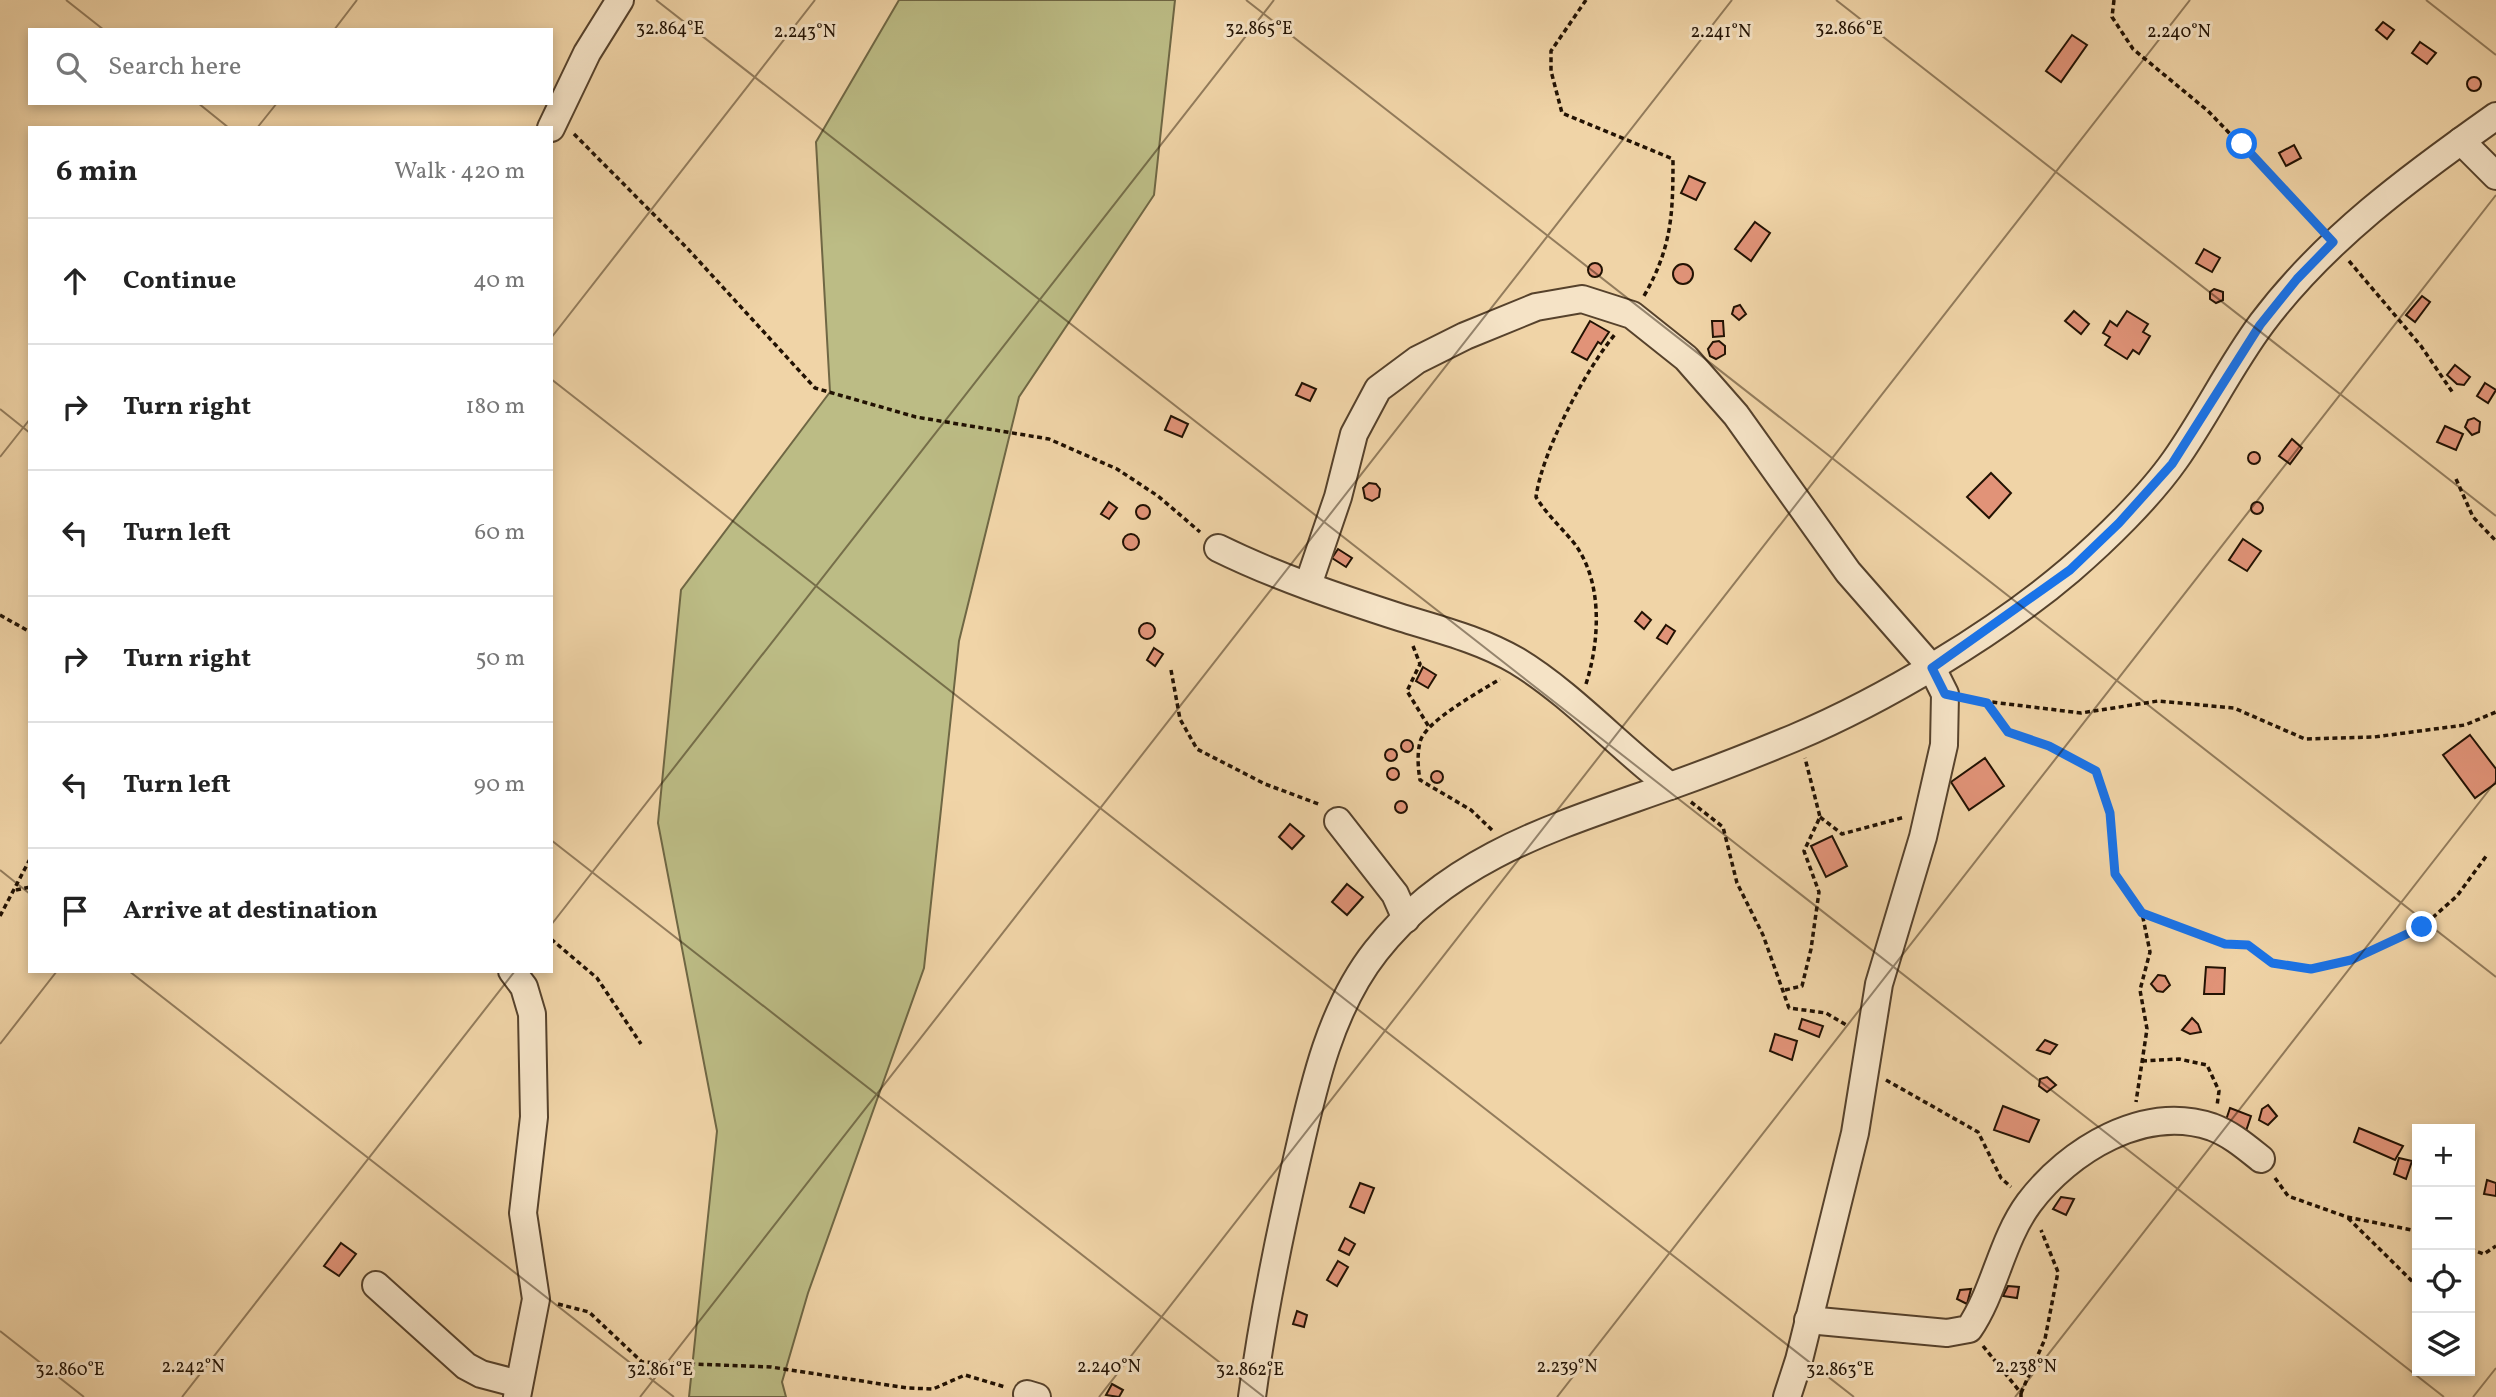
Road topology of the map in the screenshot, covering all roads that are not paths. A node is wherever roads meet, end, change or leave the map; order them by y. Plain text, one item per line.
1 (620, 0) edge
2 (2496, 116) edge
3 (554, 121) edge
4 (2461, 141) junction
5 (2496, 176) edge
6 (1218, 548) road end
7 (1308, 585) junction
8 (1932, 668) junction
9 (1670, 786) junction
10 (1338, 821) road end
11 (1406, 919) junction
12 (514, 973) edge
13 (2261, 1159) road end
14 (376, 1285) dead end
15 (1808, 1320) junction
16 (518, 1390) edge
17 (1252, 1397) edge
18 (1787, 1397) edge

1 - 3 street
2 - 4 street
4 - 5 street
4 - 8 street
6 - 7 street
7 - 8 street
7 - 9 street
8 - 9 street
8 - 15 street
9 - 11 street
10 - 11 street
11 - 17 street
12 - 16 street
13 - 15 street
14 - 16 street
15 - 18 street

